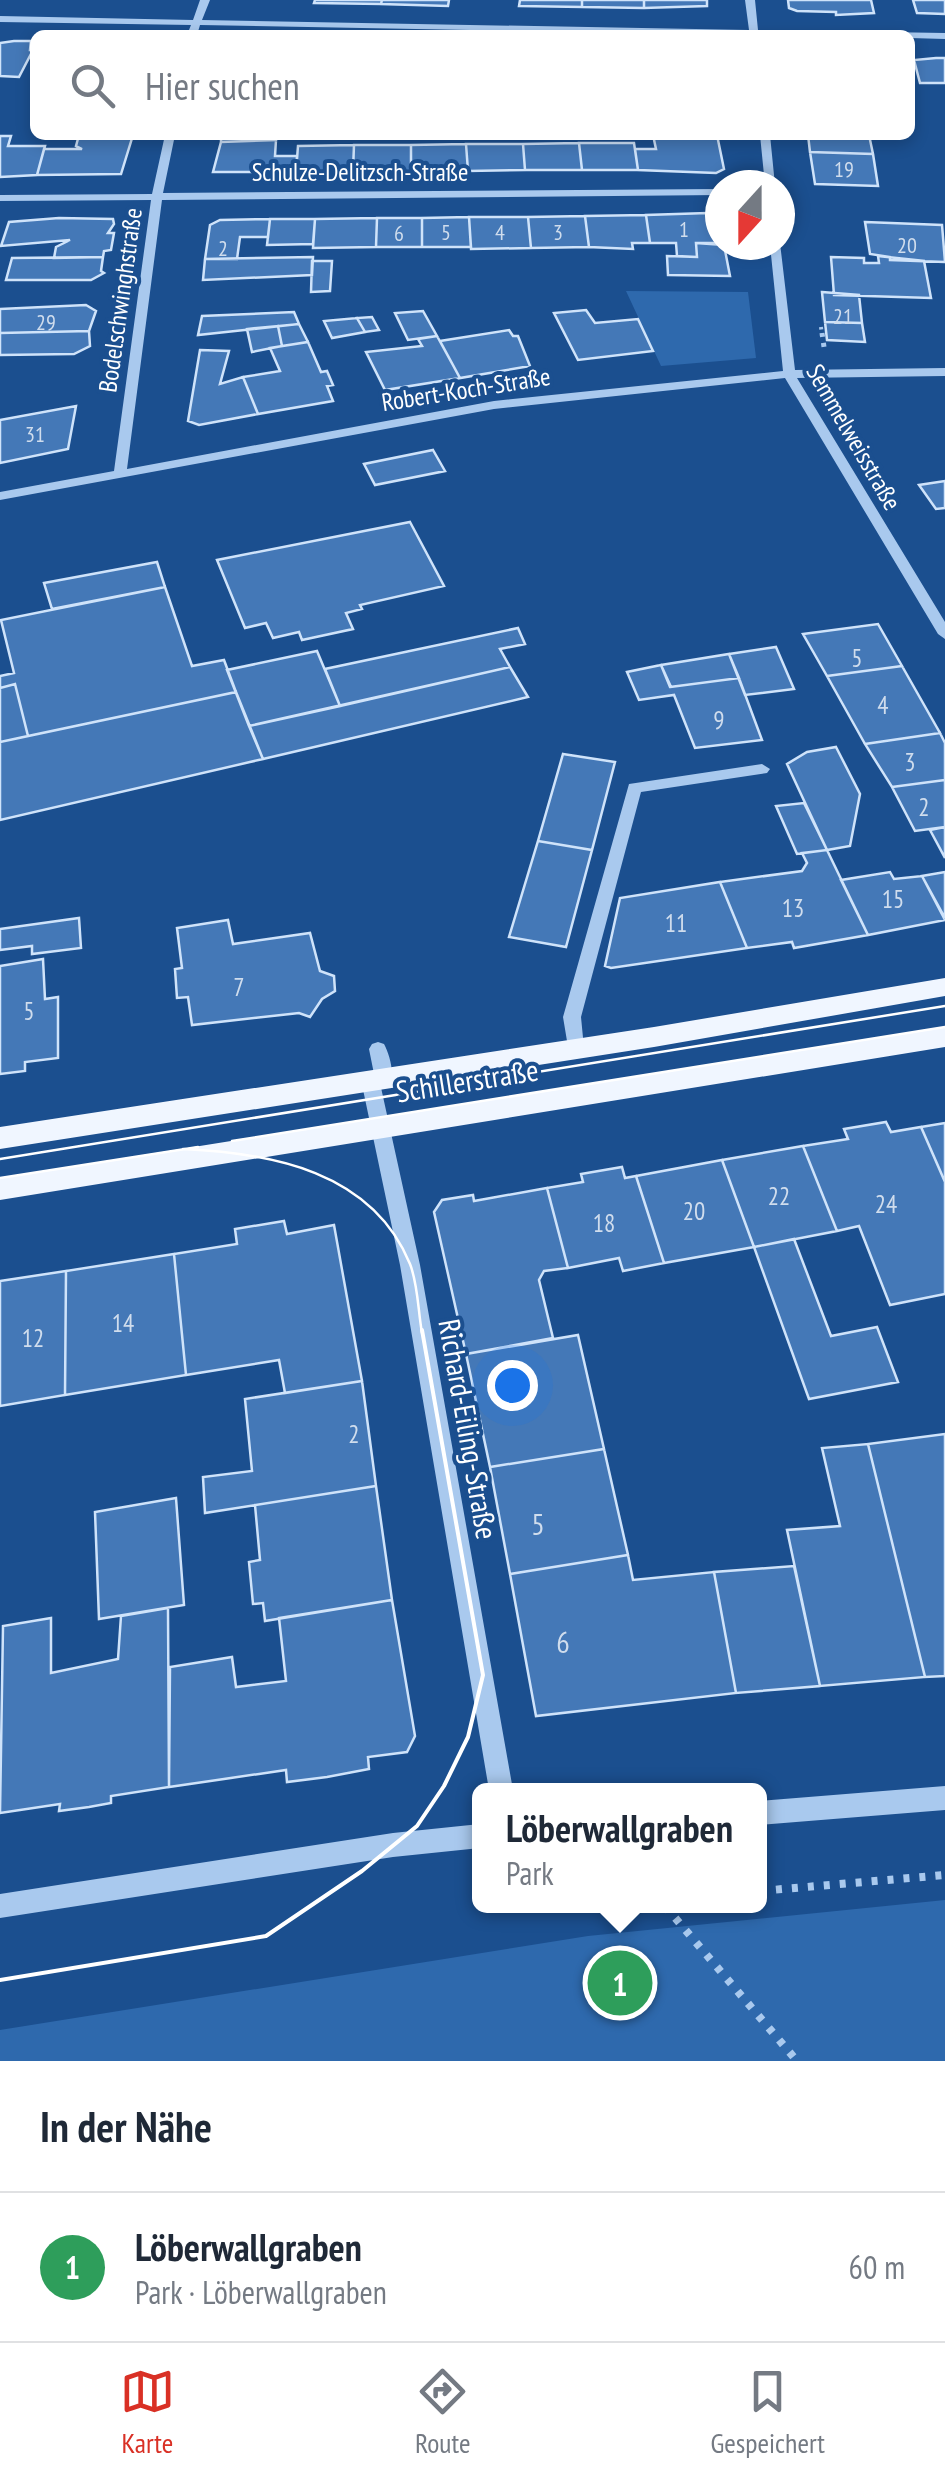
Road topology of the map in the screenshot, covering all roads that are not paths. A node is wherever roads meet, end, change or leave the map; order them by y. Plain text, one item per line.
1 (205, 0) edge
2 (750, 0) edge
3 (0, 19) edge
4 (194, 22) junction
5 (193, 30) edge
6 (567, 30) edge
7 (754, 30) edge
8 (915, 36) edge
9 (945, 36) edge
10 (169, 140) edge
11 (766, 140) edge
12 (768, 170) edge
13 (705, 192) edge
14 (157, 196) junction
15 (0, 198) edge
16 (777, 260) edge
17 (945, 372) edge
18 (788, 374) junction
19 (120, 472) junction
20 (0, 496) edge
21 (945, 598) edge
22 (928, 606) junction
23 (945, 634) edge
24 (762, 769) dead end
25 (945, 987) edge
26 (945, 1037) edge
27 (575, 1048) junction
28 (378, 1049) dead end
29 (377, 1079) junction
30 (381, 1127) junction
31 (0, 1138) edge
32 (0, 1189) edge
33 (500, 1783) edge
34 (945, 1798) edge
35 (767, 1812) edge
36 (472, 1837) edge
37 (0, 1906) edge

1 - 4 street
2 - 7 street
3 - 4 street
4 - 5 street
4 - 6 street
8 - 9 street
10 - 14 street, Bodelschwinghstraße
11 - 12 street
13 - 14 street, Schulze-Delitzsch-Straße
14 - 15 street, Schulze-Delitzsch-Straße
14 - 19 street, Bodelschwinghstraße
16 - 18 street, Semmelweisstraße
17 - 18 street, Robert-Koch-Straße
18 - 19 street, Robert-Koch-Straße
18 - 22 street, Semmelweisstraße
19 - 20 street, Robert-Koch-Straße
21 - 22 street
22 - 23 street, Semmelweisstraße
24 - 27 street
25 - 27 main road, Schillerstraße
26 - 30 main road, Schillerstraße
27 - 29 main road, Schillerstraße
28 - 29 street, Richard-Eiling-Straße
29 - 30 street, Richard-Eiling-Straße
29 - 31 main road, Schillerstraße
30 - 32 main road, Schillerstraße
30 - 33 street, Richard-Eiling-Straße
34 - 35 street
36 - 37 street

